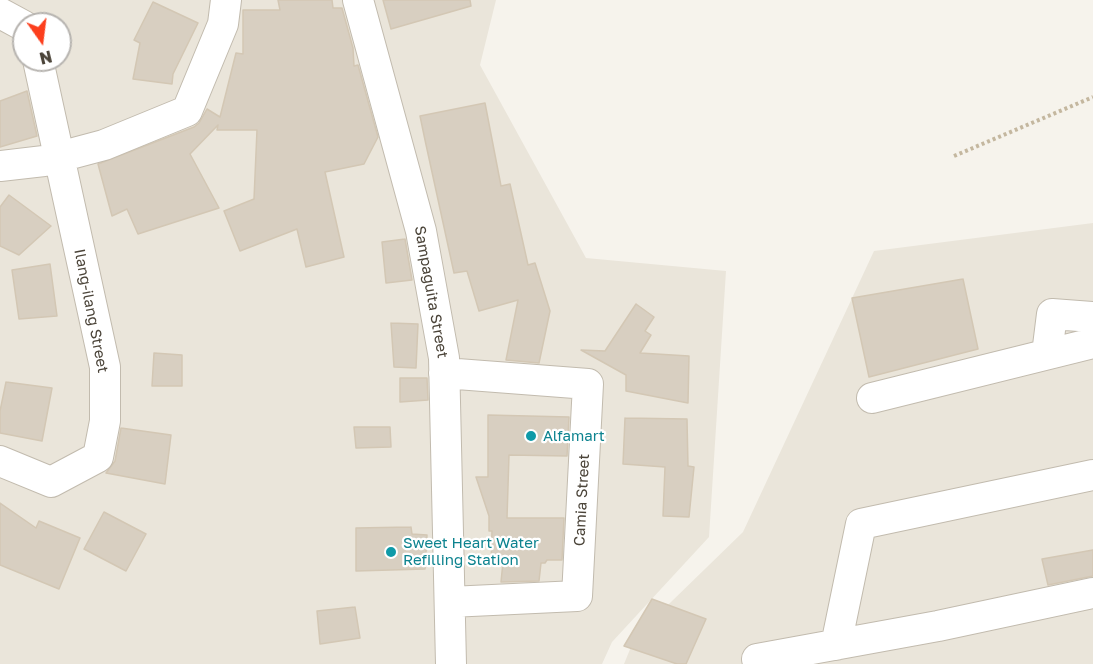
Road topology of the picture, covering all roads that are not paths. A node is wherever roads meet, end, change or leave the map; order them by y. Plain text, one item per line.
1 (226, 0) edge
2 (358, 0) edge
3 (41, 72) edge
4 (59, 157) junction
5 (0, 166) edge
6 (1093, 317) edge
7 (1093, 343) edge
8 (1047, 354) junction
9 (444, 373) junction
10 (872, 398) dead end
11 (0, 461) edge
12 (1093, 476) edge
13 (1093, 593) edge
14 (450, 602) junction
15 (836, 645) junction
16 (757, 659) dead end
17 (451, 664) edge

1 - 4 street
2 - 9 street, Sampaguita Street
3 - 4 street, Ilang-ilang Street
4 - 5 street
4 - 11 street, Ilang-ilang Street
6 - 8 street
7 - 8 street
8 - 10 street
9 - 14 street, Sampaguita Street
9 - 14 street, Camia Street
12 - 15 street
13 - 15 street
14 - 17 street, Sampaguita Street
15 - 16 street

